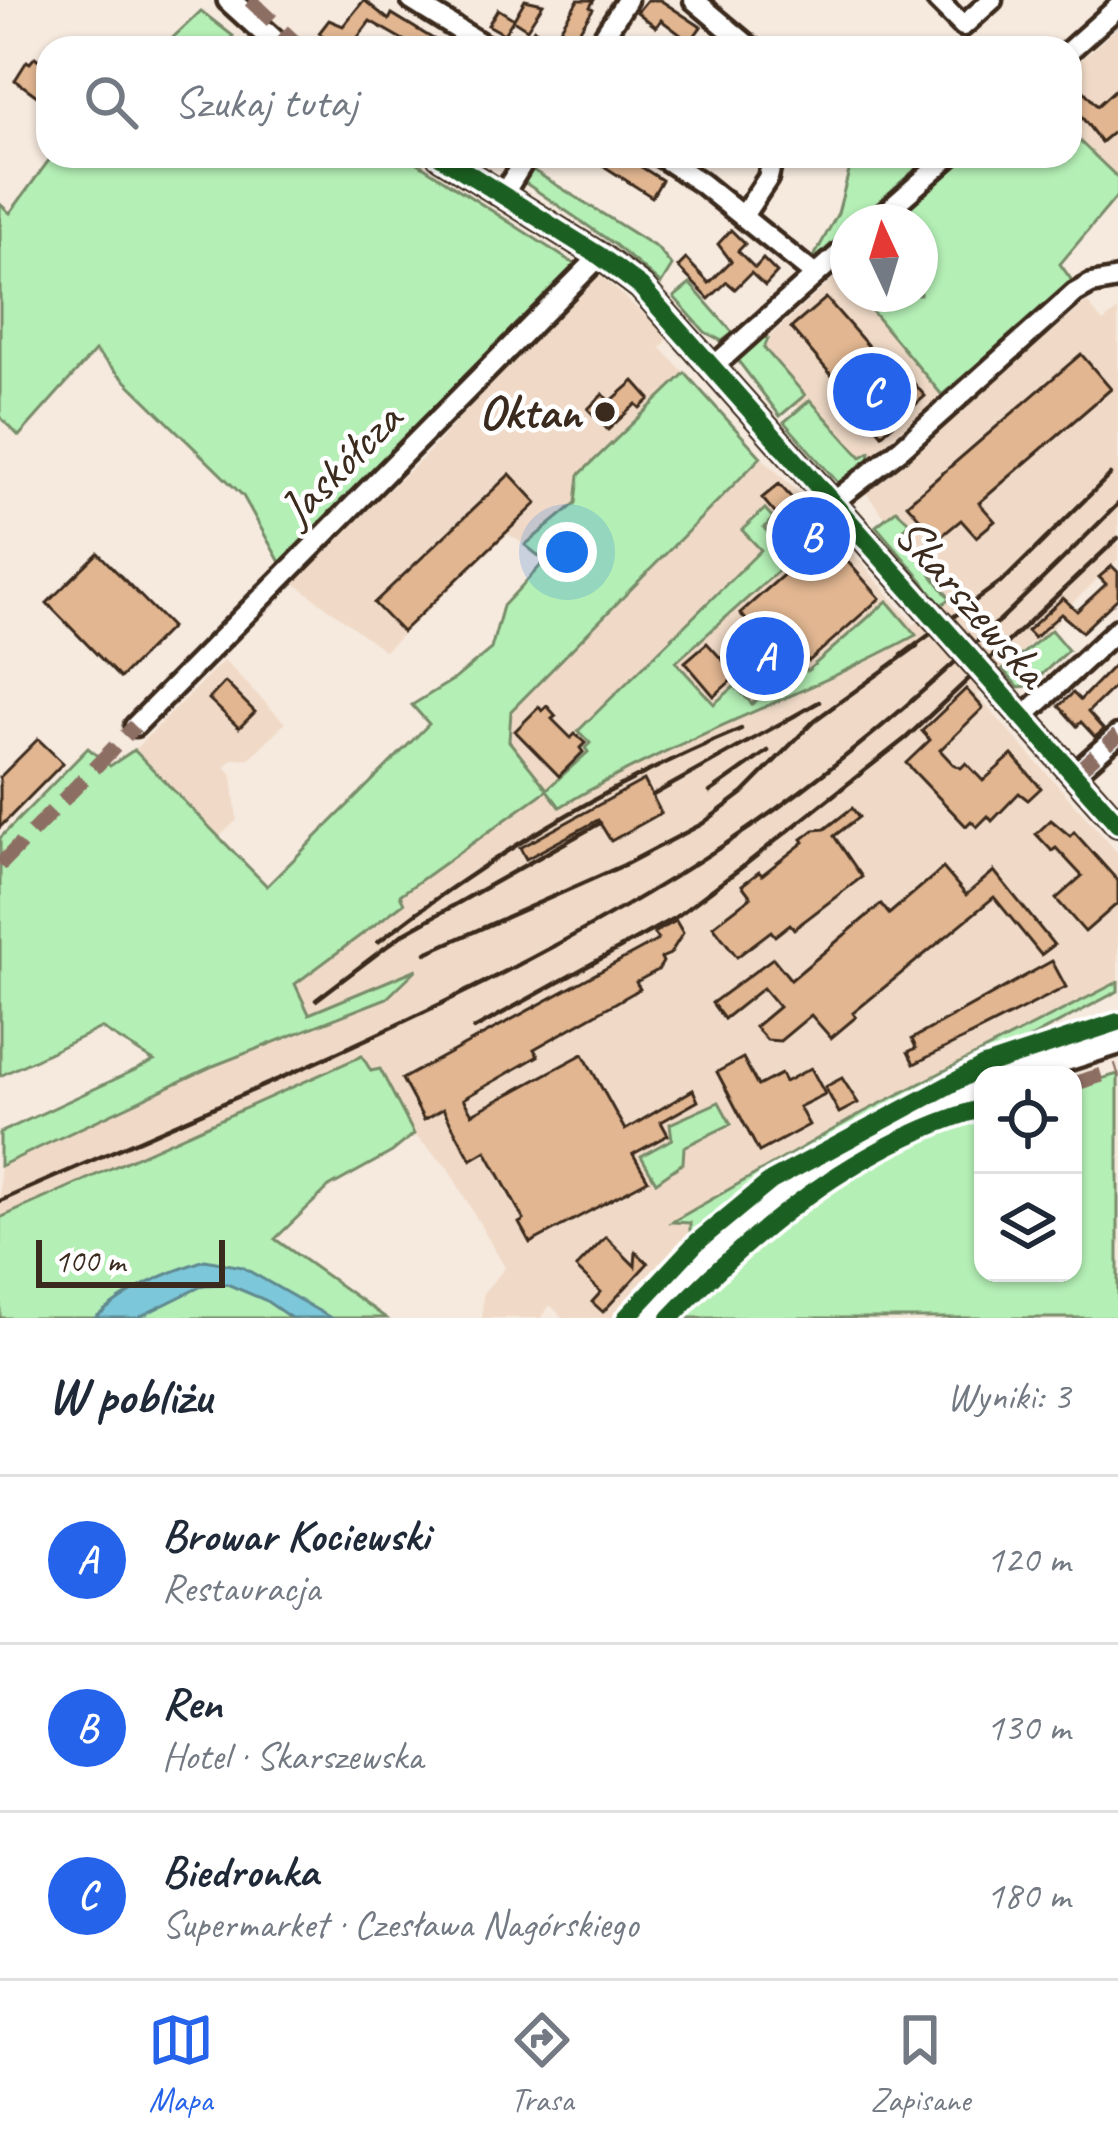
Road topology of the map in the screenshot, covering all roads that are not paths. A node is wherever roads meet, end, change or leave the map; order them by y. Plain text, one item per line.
1 (230, 0) edge
2 (411, 0) edge
3 (626, 0) edge
4 (694, 0) edge
5 (937, 0) edge
6 (992, 0) edge
7 (1118, 8) edge
8 (269, 36) edge
9 (469, 36) edge
10 (604, 36) edge
11 (737, 36) edge
12 (1082, 40) edge
13 (459, 168) edge
14 (520, 168) edge
15 (679, 168) edge
16 (770, 168) edge
17 (936, 168) edge
18 (503, 195) junction
19 (895, 204) edge
20 (743, 216) junction
21 (600, 256) junction
22 (830, 262) edge
23 (815, 275) junction
24 (1118, 279) edge
25 (714, 366) junction
26 (832, 503) junction
27 (1118, 629) edge
28 (1022, 718) junction
29 (135, 726) dead end
30 (1118, 735) edge
31 (1073, 775) junction
32 (1118, 824) edge
33 (1118, 1042) edge
34 (1118, 1055) edge
35 (1045, 1066) edge
36 (1082, 1066) edge
37 (974, 1090) edge
38 (974, 1102) edge
39 (645, 1318) edge
40 (659, 1318) edge

1 - 8 main road
2 - 9 street
3 - 10 street
4 - 11 street
5 - 6 street
7 - 12 street
13 - 18 main road, Skarszewska
14 - 18 street
15 - 20 street
16 - 20 street
17 - 19 street
18 - 21 main road, Skarszewska
20 - 23 street
21 - 25 main road, Skarszewska
21 - 29 street, Jaskółcza
22 - 23 street
23 - 25 street
24 - 26 street
25 - 26 main road, Skarszewska
26 - 28 main road, Skarszewska
27 - 28 street
28 - 31 main road, Skarszewska
30 - 31 street
31 - 32 main road, Skarszewska
33 - 35 main road
34 - 36 main road
37 - 39 main road
38 - 40 main road

